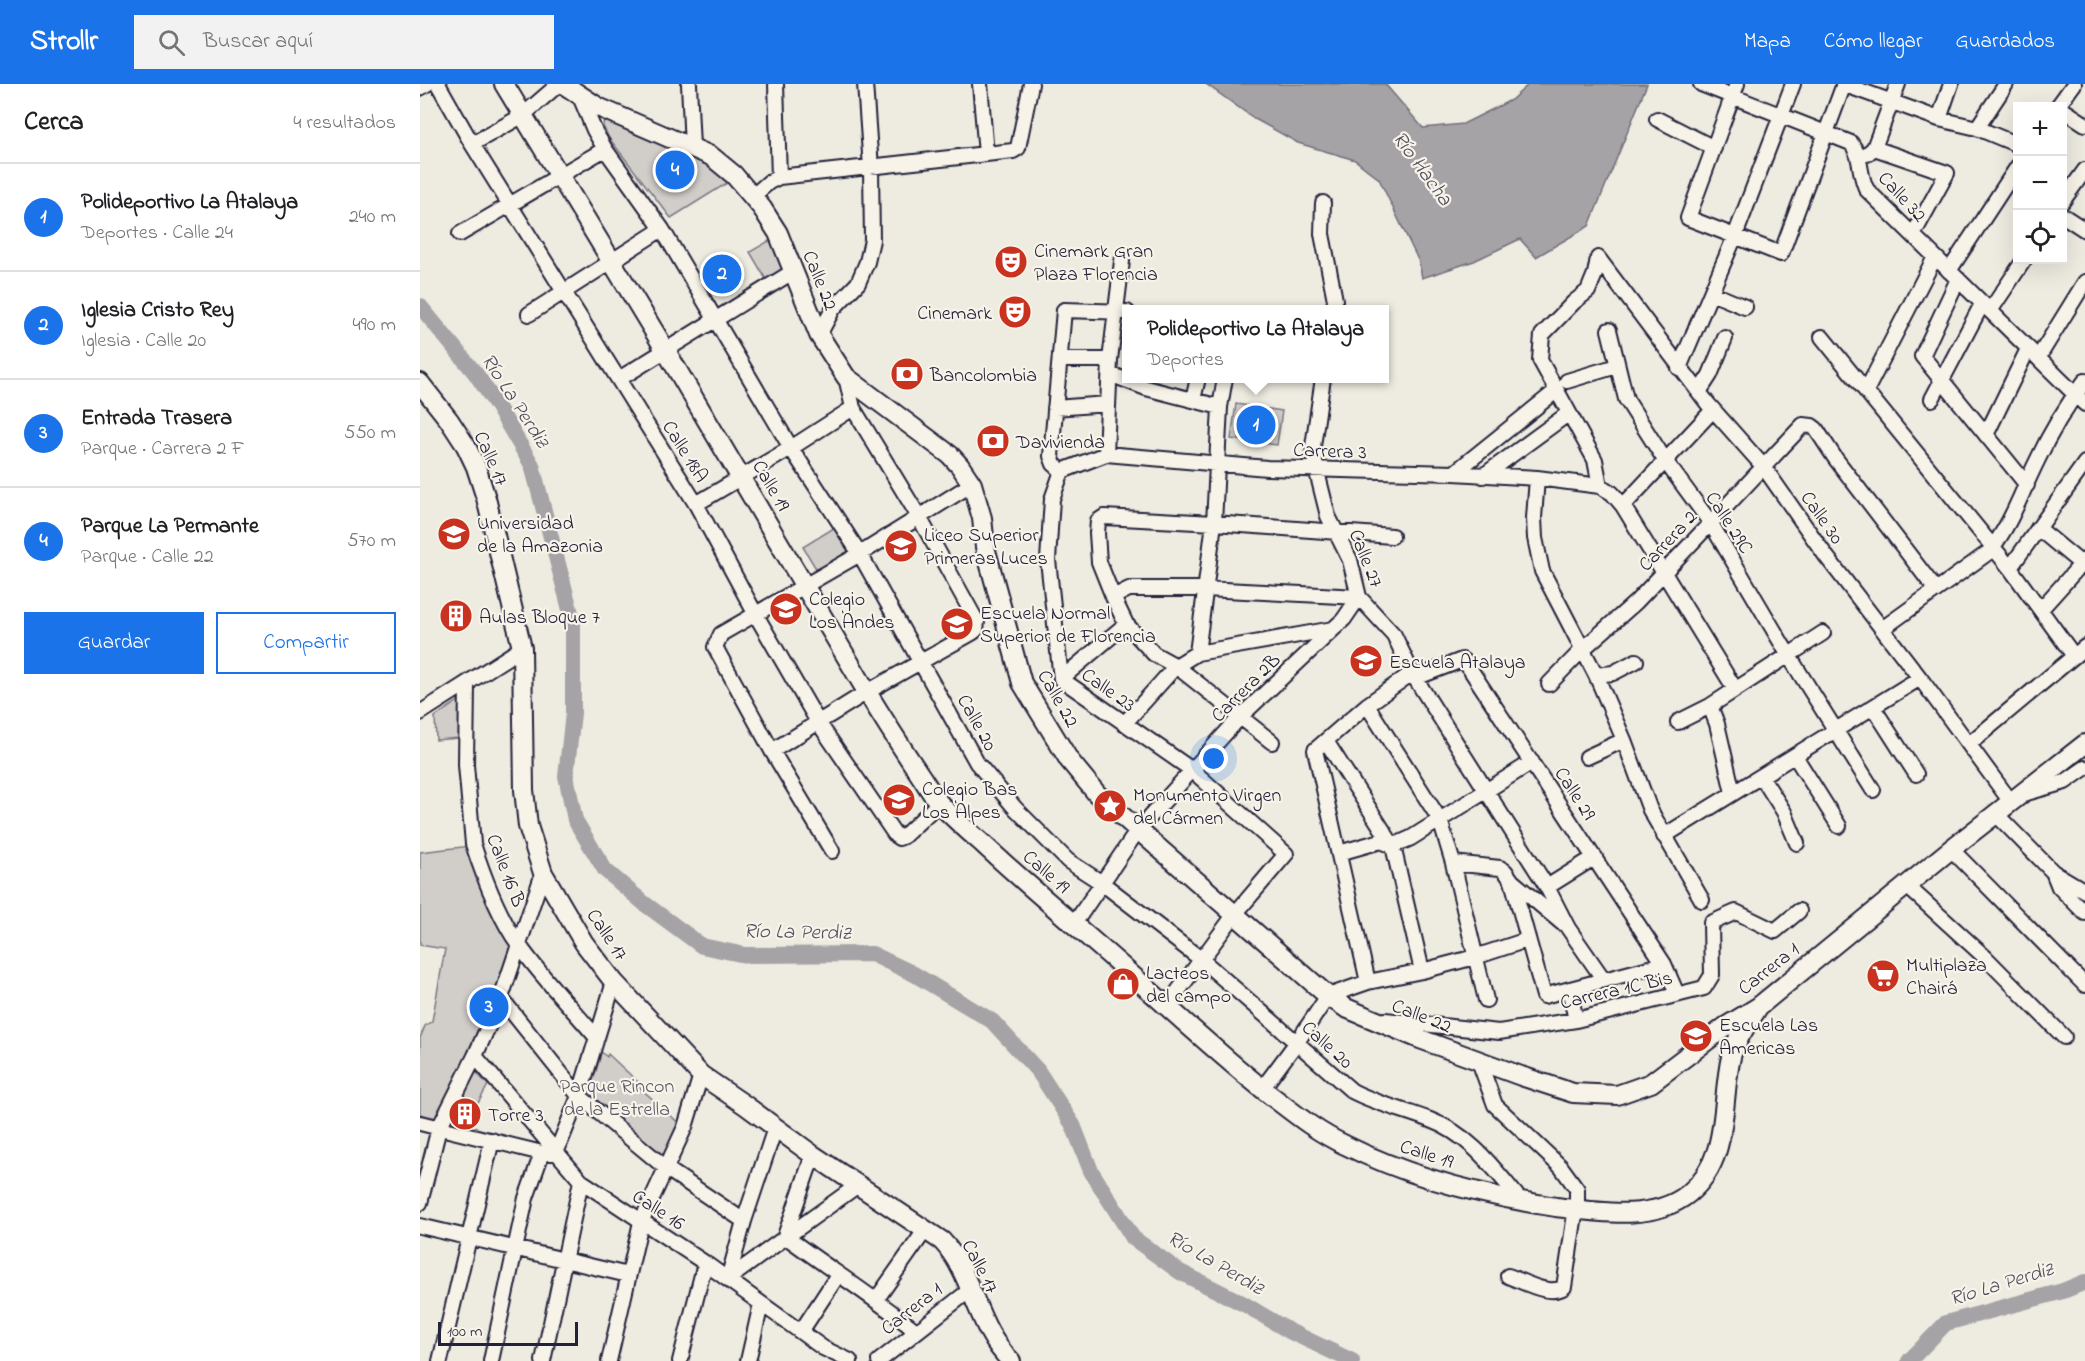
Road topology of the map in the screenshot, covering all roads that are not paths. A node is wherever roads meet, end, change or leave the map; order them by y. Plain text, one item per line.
1 (427, 84) edge
2 (438, 84) edge
3 (504, 84) edge
4 (561, 84) edge
5 (689, 84) edge
6 (776, 84) edge
7 (866, 84) edge
8 (980, 84) edge
9 (1031, 84) edge
10 (1701, 84) edge
11 (1793, 84) edge
12 (1844, 84) edge
13 (1898, 84) edge
14 (1952, 84) edge
15 (2006, 84) edge
16 (2073, 84) edge
17 (420, 88) edge
18 (1735, 90) edge
19 (579, 94) junction
20 (1891, 102) junction
21 (2063, 102) edge
22 (2067, 112) edge
23 (1781, 115) junction
24 (522, 116) junction
25 (1939, 118) junction
26 (1657, 119) dead end
27 (2085, 124) edge
28 (1977, 128) junction
29 (1827, 132) junction
30 (2013, 143) edge
31 (472, 144) junction
32 (692, 147) junction
33 (1714, 148) junction
34 (1874, 148) junction
35 (605, 149) junction
36 (987, 154) junction
37 (1860, 159) junction
38 (871, 168) junction
39 (2085, 170) edge
40 (2013, 175) edge
41 (559, 176) junction
42 (779, 177) junction
43 (2067, 195) edge
44 (753, 196) junction
45 (1323, 203) dead end
46 (511, 204) junction
47 (2067, 218) edge
48 (662, 229) junction
49 (2085, 230) edge
50 (460, 234) dead end
51 (1913, 235) junction
52 (1735, 236) junction
53 (1935, 257) junction
54 (612, 261) junction
55 (1122, 261) dead end
56 (2021, 264) edge
57 (794, 271) junction
58 (1954, 275) junction
59 (2085, 282) edge
60 (564, 291) junction
61 (1711, 293) junction
62 (1334, 305) edge
63 (1986, 307) junction
64 (1745, 308) dead end
65 (833, 309) junction
66 (1122, 311) edge
67 (529, 314) dead end
68 (810, 315) junction
69 (716, 320) junction
70 (1609, 330) dead end
71 (819, 335) junction
72 (1822, 337) dead end
73 (1725, 338) dead end
74 (666, 351) junction
75 (2033, 353) junction
76 (1059, 360) junction
77 (1617, 366) junction
78 (1110, 367) junction
79 (1679, 368) junction
80 (1122, 372) edge
81 (846, 377) junction
82 (619, 380) junction
83 (1941, 380) junction
84 (1568, 381) dead end
85 (2085, 381) edge
86 (420, 383) edge
87 (1147, 383) edge
88 (1197, 383) edge
89 (1224, 383) edge
90 (1322, 383) edge
91 (1556, 391) junction
92 (1866, 391) junction
93 (1699, 392) junction
94 (1932, 399) dead end
95 (2080, 399) edge
96 (1193, 400) junction
97 (1107, 404) junction
98 (1220, 407) junction
99 (854, 408) junction
100 (1055, 408) junction
101 (1713, 410) junction
102 (1569, 413) junction
103 (1986, 435) junction
104 (791, 448) junction
105 (1106, 454) junction
106 (1666, 462) junction
107 (1216, 463) junction
108 (2085, 463) edge
109 (1763, 466) junction
110 (1316, 468) junction
111 (1062, 471) junction
112 (1454, 473) junction
113 (741, 476) junction
114 (1483, 476) junction
115 (1537, 478) junction
116 (972, 484) junction
117 (2027, 485) junction
118 (1600, 486) junction
119 (696, 504) junction
120 (1623, 506) junction
121 (919, 517) junction
122 (1710, 522) junction
123 (1214, 523) junction
124 (2038, 528) junction
125 (1336, 532) junction
126 (1392, 536) dead end
127 (1993, 547) junction
128 (860, 554) junction
129 (2084, 564) edge
130 (2010, 568) junction
131 (1664, 572) junction
132 (804, 585) junction
133 (1205, 589) junction
134 (1936, 590) junction
135 (1113, 597) junction
136 (1359, 597) junction
137 (2041, 609) junction
138 (756, 615) junction
139 (1126, 624) junction
140 (1334, 629) junction
141 (1882, 629) junction
142 (1823, 633) dead end
143 (2085, 646) edge
144 (522, 648) junction
145 (1583, 649) junction
146 (1197, 653) junction
147 (2074, 656) junction
148 (1789, 657) junction
149 (1636, 661) dead end
150 (922, 662) junction
151 (1176, 666) junction
152 (1413, 675) junction
153 (1596, 675) junction
154 (1920, 678) junction
155 (1061, 679) junction
156 (1549, 684) dead end
157 (467, 685) junction
158 (1735, 689) junction
159 (867, 692) junction
160 (1367, 705) junction
161 (1710, 706) junction
162 (1873, 707) junction
163 (420, 713) edge
164 (1241, 716) junction
165 (818, 722) junction
166 (1678, 722) dead end
167 (1124, 724) junction
168 (1835, 730) junction
169 (1623, 740) junction
170 (1272, 742) dead end
171 (1969, 744) junction
172 (2085, 744) edge
173 (1320, 745) junction
174 (772, 751) junction
175 (1795, 756) junction
176 (1587, 757) dead end
177 (1532, 762) junction
178 (2085, 768) edge
179 (1192, 770) junction
180 (1916, 774) dead end
181 (1761, 776) junction
182 (1486, 790) junction
183 (1873, 790) dead end
184 (1733, 793) junction
185 (2016, 799) junction
186 (939, 804) junction
187 (1996, 814) junction
188 (1440, 820) junction
189 (1839, 826) dead end
190 (1138, 830) junction
191 (1664, 836) junction
192 (1797, 843) dead end
193 (1393, 846) junction
194 (1951, 849) junction
195 (832, 851) dead end
196 (1339, 853) junction
197 (1594, 857) junction
198 (1453, 863) junction
199 (2053, 872) junction
200 (543, 873) junction
201 (1512, 881) junction
202 (1102, 883) junction
203 (1908, 886) junction
204 (1547, 887) junction
205 (2085, 891) edge
206 (1702, 900) dead end
207 (1799, 911) dead end
208 (2085, 913) edge
209 (1235, 914) junction
210 (1074, 924) junction
211 (1568, 928) junction
212 (1527, 940) junction
213 (518, 944) junction
214 (1475, 957) junction
215 (1202, 960) junction
216 (1664, 964) junction
217 (1422, 971) junction
218 (1604, 980) junction
219 (1368, 981) junction
220 (614, 982) junction
221 (2085, 985) edge
222 (1569, 989) junction
223 (1677, 994) junction
224 (1328, 996) junction
225 (501, 998) junction
226 (1486, 1000) dead end
227 (1167, 1006) junction
228 (1758, 1007) junction
229 (1369, 1018) junction
230 (1576, 1020) junction
231 (2064, 1037) dead end
232 (597, 1038) junction
233 (1297, 1042) junction
234 (475, 1056) junction
235 (1479, 1061) junction
236 (701, 1076) junction
237 (1262, 1089) junction
238 (579, 1096) junction
239 (420, 1123) edge
240 (439, 1128) junction
241 (775, 1128) junction
242 (492, 1140) junction
243 (542, 1153) junction
244 (556, 1153) junction
245 (813, 1155) junction
246 (667, 1169) junction
247 (581, 1181) junction
248 (858, 1185) junction
249 (800, 1196) junction
250 (1522, 1202) junction
251 (420, 1203) edge
252 (824, 1208) junction
253 (1575, 1210) junction
254 (744, 1221) junction
255 (641, 1222) junction
256 (420, 1226) edge
257 (926, 1229) junction
258 (469, 1236) junction
259 (785, 1236) junction
260 (515, 1249) junction
261 (565, 1260) junction
262 (705, 1263) junction
263 (628, 1275) junction
264 (838, 1275) junction
265 (1508, 1276) dead end
266 (728, 1279) junction
267 (970, 1290) junction
268 (876, 1300) junction
269 (761, 1304) junction
270 (802, 1330) junction
271 (916, 1331) junction
272 (822, 1354) edge
273 (440, 1361) edge
274 (491, 1361) edge
275 (543, 1361) edge
276 (609, 1361) edge
277 (680, 1361) edge
278 (748, 1361) edge
279 (850, 1361) edge
280 (879, 1361) edge
281 (1011, 1361) edge

1 - 17 street
2 - 31 street, Calle 18A
3 - 24 main road, Calle 19
4 - 19 main road, Calle 22
4 - 24 street
5 - 32 street
6 - 42 street
7 - 38 street
8 - 36 street
9 - 36 street
10 - 18 street, Calle 32
11 - 23 street
12 - 20 street
12 - 29 street
13 - 20 street
14 - 25 street
15 - 28 street
16 - 21 street
18 - 23 street, Calle 32
18 - 33 street
19 - 32 main road, Calle 22
19 - 35 street, Calle 20
20 - 25 street
20 - 34 street
22 - 27 street
23 - 29 street, Calle 32
23 - 52 street
24 - 31 street
24 - 41 main road, Calle 19
25 - 28 street
26 - 33 street
28 - 30 street
29 - 37 street, Calle 32
29 - 52 street
31 - 46 street, Calle 18A
32 - 44 main road, Calle 22
33 - 52 street
34 - 37 street
34 - 51 street, Calle 32
35 - 41 street
35 - 48 street, Calle 20
36 - 38 street
37 - 51 street, Calle 32
38 - 42 street
38 - 65 street
39 - 43 street
40 - 58 street
41 - 46 street
41 - 54 main road, Calle 19
42 - 44 street
44 - 57 main road, Calle 22
45 - 62 street
46 - 50 street
46 - 60 street, Calle 18A
47 - 49 street
48 - 54 street
48 - 69 street, Calle 20
51 - 53 street, Calle 32
52 - 61 street
53 - 58 street, Calle 32
53 - 92 street
54 - 60 street
54 - 74 main road, Calle 19
55 - 66 street
56 - 63 street
57 - 68 main road, Calle 22
57 - 69 street
58 - 63 street, Calle 32
58 - 83 street
59 - 75 street
60 - 67 street
60 - 82 street, Calle 18A
61 - 64 street
61 - 79 street
63 - 75 street, Calle 32
63 - 83 street
65 - 68 street
65 - 71 street
66 - 76 street
66 - 78 street
68 - 71 main road, Calle 22
69 - 74 street
69 - 104 street, Calle 20
70 - 77 street, Calle 29C
71 - 81 main road, Calle 22
72 - 92 street
73 - 93 street
74 - 82 street
74 - 113 main road, Calle 19
75 - 95 street, Calle 32
75 - 103 street
76 - 78 street
76 - 100 street
77 - 84 street
77 - 106 street, Calle 29C
78 - 80 street
78 - 97 street
79 - 91 street, Calle 30
79 - 93 street, Calle 30
81 - 99 street
81 - 116 main road, Calle 22
82 - 119 street, Calle 18A
83 - 94 street
83 - 103 street
85 - 95 street
86 - 144 main road, Calle 17
87 - 96 street
88 - 96 street
89 - 98 street
90 - 110 street, Calle 27
91 - 102 street
91 - 112 street
92 - 127 street
93 - 101 street, Calle 30
95 - 117 street
96 - 98 street
97 - 100 street
97 - 105 street
98 - 107 street
99 - 104 street
99 - 121 street
100 - 111 street
101 - 106 street
101 - 109 street, Calle 30
102 - 114 street
102 - 118 street
103 - 117 street
104 - 113 street
104 - 128 street, Calle 20
105 - 107 street, Carrera 3
105 - 111 street, Carrera 3
106 - 120 street
106 - 122 street, Calle 29C
107 - 110 street, Carrera 3
107 - 123 street
108 - 124 street
109 - 122 street, Carrera 2
109 - 134 street, Carrera 2
109 - 141 street, Calle 30
110 - 112 street, Carrera 3
110 - 125 street, Calle 27
111 - 155 street, Calle 23
112 - 114 street, Carrera 3
113 - 119 street
113 - 132 main road, Calle 19
114 - 115 street, Carrera 3
115 - 118 street, Carrera 3
115 - 145 street
116 - 121 street
116 - 190 main road, Calle 22
117 - 127 street
118 - 120 street
119 - 138 street, Calle 18A
120 - 131 street
121 - 128 street
121 - 150 street
122 - 131 street, Carrera 2
122 - 148 street, Calle 29C
123 - 125 street
123 - 133 street
123 - 135 street
124 - 129 street
124 - 130 street
125 - 126 street
125 - 136 street, Calle 27
127 - 130 street
127 - 134 street
128 - 132 street
128 - 150 street, Calle 20
129 - 137 street
130 - 137 street
131 - 145 street, Carrera 2
131 - 158 street
132 - 138 street
132 - 159 main road, Calle 19
133 - 135 street
133 - 136 street
133 - 146 street
134 - 141 street
135 - 139 street
136 - 140 street, Carrera 2B
136 - 152 street, Calle 27
137 - 147 street
138 - 165 street, Calle 18A
138 - 174 street
139 - 151 street
139 - 155 street
140 - 146 street
140 - 164 street, Carrera 2B
141 - 154 street, Calle 30
142 - 148 street
143 - 147 street
144 - 157 street
144 - 200 main road, Calle 17
145 - 153 street
145 - 156 street, Carrera 2
146 - 151 street
147 - 171 street
148 - 158 street
148 - 168 street, Calle 29C
149 - 153 street
150 - 159 street
150 - 202 street, Calle 20
151 - 164 street
151 - 167 street
152 - 160 street
152 - 177 street, Calle 29
152 - 182 street, Calle 27
153 - 169 street
154 - 162 street
154 - 171 street, Calle 30
155 - 167 street, Calle 23
157 - 163 street
157 - 213 street, Calle 16 B
158 - 161 street
159 - 165 street
159 - 186 main road, Calle 19
160 - 173 street
160 - 188 street
161 - 166 street
161 - 184 street
162 - 168 street
162 - 180 street
164 - 170 street
164 - 179 street, Carrera 2B
165 - 174 street
165 - 186 street, Calle 18A
167 - 179 street, Calle 23
168 - 175 street
168 - 183 street
169 - 176 street
169 - 191 street
171 - 185 street, Calle 30
172 - 185 main road, Carrera 1
173 - 193 street
173 - 196 street
174 - 195 street
175 - 181 street
175 - 189 street
177 - 182 street
177 - 197 street, Calle 29
178 - 185 street, Carrera 1
179 - 190 street, Carrera 2B
179 - 209 street, Calle 23
181 - 184 street
181 - 192 street
182 - 188 street
182 - 204 street, Calle 27
184 - 191 street
185 - 187 main road, Carrera 1
186 - 210 main road, Calle 19
187 - 194 main road, Carrera 1
187 - 199 street
188 - 193 street
188 - 198 street
190 - 202 street, Carrera 2B
190 - 209 main road, Calle 22
191 - 206 street
193 - 196 street
193 - 217 street
194 - 203 main road, Carrera 1
194 - 221 street
196 - 219 street
197 - 204 street
197 - 216 street, Calle 29
198 - 201 street
198 - 214 street
199 - 205 street
199 - 208 street
200 - 213 street
200 - 220 main road, Calle 17
201 - 211 street
201 - 212 street
202 - 210 street, Carrera 2B
202 - 215 street, Calle 20
203 - 228 main road, Carrera 1
203 - 231 street
204 - 211 street, Calle 27
207 - 223 street, Carrera 1C Bis
209 - 215 street
209 - 224 main road, Calle 22
210 - 227 main road, Calle 19
211 - 218 street
212 - 214 street
212 - 222 street
213 - 225 street
213 - 232 street, Calle 16 B
214 - 217 street
214 - 226 street
215 - 227 street
215 - 233 street, Calle 20
216 - 218 street
216 - 223 street, Calle 29
217 - 219 street
218 - 222 street
219 - 224 street
220 - 232 street
220 - 236 main road, Calle 17
222 - 230 street
223 - 230 street, Carrera 1C Bis
224 - 229 main road, Calle 22
224 - 233 street
225 - 234 street
225 - 238 street
227 - 237 main road, Calle 19
228 - 235 main road, Carrera 1
228 - 253 main road, Calle 19
229 - 230 street, Carrera 1C Bis
229 - 235 main road, Calle 22
232 - 238 street
233 - 237 street
233 - 250 street, Calle 20
234 - 240 street
234 - 244 street, Calle 16
235 - 253 street
236 - 241 main road, Calle 17
236 - 246 street
237 - 250 main road, Calle 19
238 - 244 street
238 - 246 street
239 - 240 street
240 - 242 street
240 - 251 street
241 - 245 main road, Calle 17
241 - 254 street
242 - 243 street
242 - 258 street
243 - 244 street
243 - 260 street
244 - 247 street, Calle 16
245 - 248 main road, Calle 17
245 - 249 street
246 - 254 street
246 - 255 street
247 - 255 street, Calle 16
247 - 261 street
248 - 252 street
248 - 257 main road, Calle 17
249 - 252 street
249 - 259 street
250 - 253 main road, Calle 19
252 - 259 street
253 - 265 street
254 - 266 street
255 - 262 street, Calle 16
255 - 263 street
256 - 258 street
257 - 267 main road, Calle 17
257 - 268 street
258 - 260 street
258 - 273 street
259 - 264 street
259 - 266 street
260 - 261 street
260 - 274 street
261 - 263 street
261 - 275 street
262 - 266 street, Calle 16
262 - 277 street
263 - 276 street
264 - 268 street
264 - 270 street
266 - 269 street, Calle 16
267 - 271 street, Carrera 1
267 - 281 main road, Calle 17
268 - 271 street
269 - 270 street, Calle 16
269 - 278 street
270 - 272 street, Calle 16
271 - 280 street, Carrera 1
272 - 279 street, Calle 16

